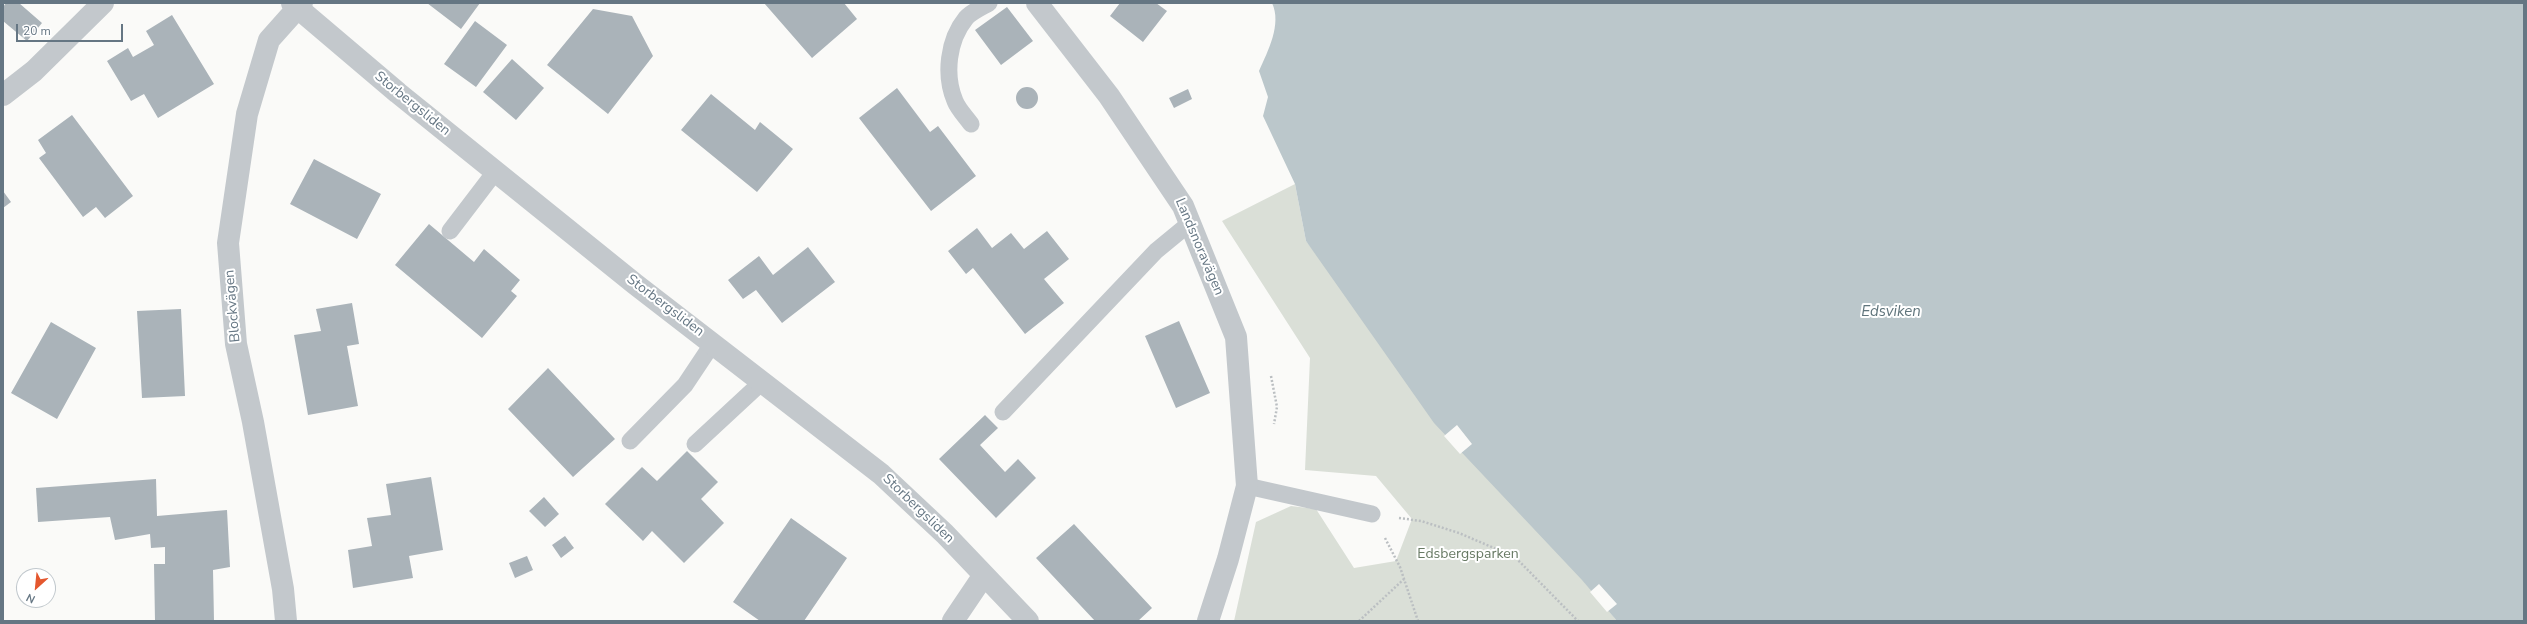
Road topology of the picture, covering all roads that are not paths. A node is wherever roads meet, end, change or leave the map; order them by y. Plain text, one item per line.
1 (103, 3) edge
2 (989, 3) edge
3 (1037, 3) edge
4 (297, 5) edge
5 (3, 95) edge
6 (971, 124) dead end
7 (496, 172) junction
8 (1190, 223) junction
9 (450, 231) dead end
10 (713, 343) junction
11 (762, 381) junction
12 (1003, 412) dead end
13 (630, 441) dead end
14 (695, 444) dead end
15 (1247, 486) junction
16 (1372, 514) road end
17 (984, 575) junction
18 (286, 621) edge
19 (952, 621) edge
20 (1028, 621) edge
21 (1208, 621) edge

1 - 5 street
2 - 6 lane
3 - 8 street, Landsnoravägen
4 - 7 street, Storbergsliden
4 - 18 street, Blockvägen
7 - 9 lane
7 - 10 street, Storbergsliden
8 - 12 lane
8 - 15 street, Landsnoravägen
10 - 11 street, Storbergsliden
10 - 13 lane
11 - 14 lane
11 - 17 street, Storbergsliden
15 - 16 lane
15 - 21 street, Landsnoravägen
17 - 19 street
17 - 20 street, Storbergsliden

